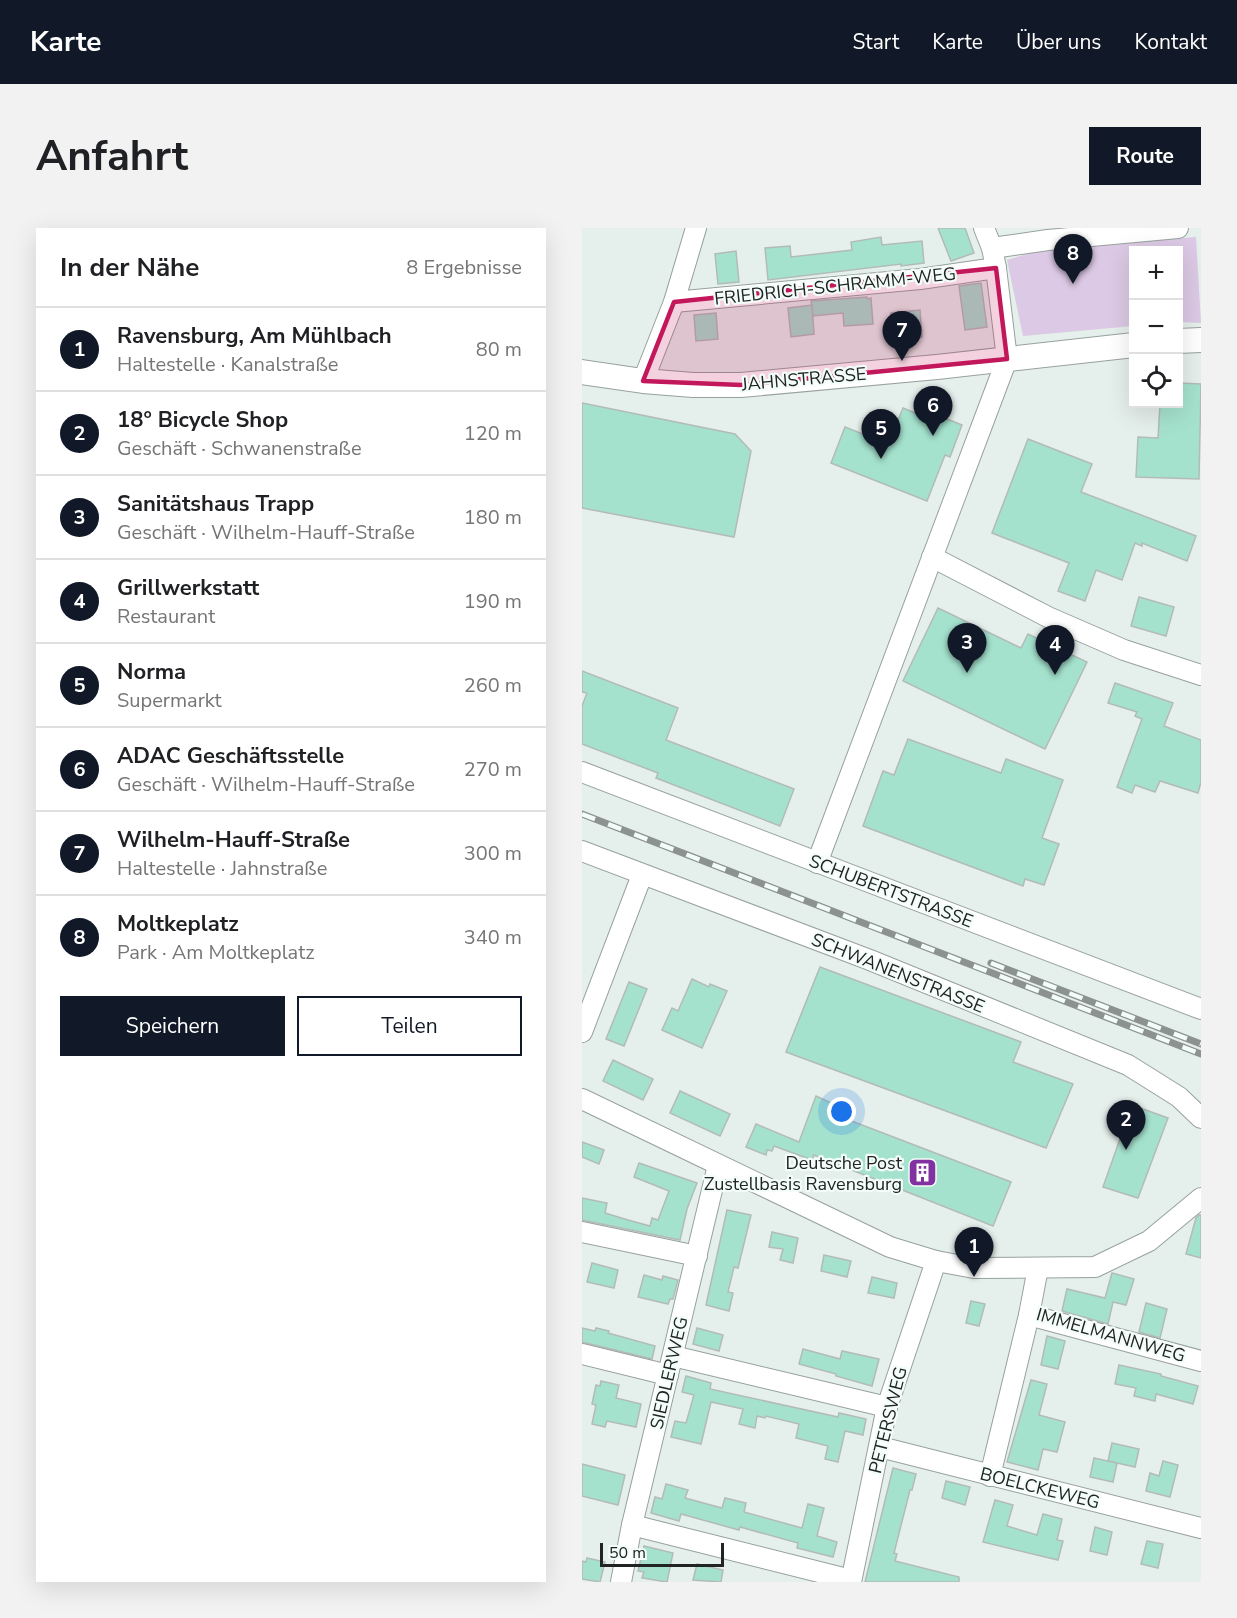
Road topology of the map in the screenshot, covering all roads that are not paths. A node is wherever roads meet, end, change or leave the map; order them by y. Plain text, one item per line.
1 (696, 228) edge
2 (984, 228) edge
3 (1178, 228) edge
4 (992, 248) junction
5 (996, 268) junction
6 (674, 302) junction
7 (1201, 340) edge
8 (1183, 341) edge
9 (1129, 346) edge
10 (1006, 359) junction
11 (582, 372) edge
12 (643, 381) junction
13 (932, 557) junction
14 (1201, 675) edge
15 (582, 772) edge
16 (582, 851) edge
17 (817, 863) junction
18 (642, 875) junction
19 (1201, 1009) edge
20 (582, 1032) edge
21 (582, 1099) edge
22 (1201, 1118) edge
23 (718, 1165) junction
24 (1201, 1197) edge
25 (582, 1232) edge
26 (697, 1256) junction
27 (936, 1261) junction
28 (1038, 1268) junction
29 (1029, 1315) junction
30 (582, 1354) edge
31 (1201, 1361) edge
32 (671, 1365) junction
33 (887, 1407) junction
34 (880, 1447) junction
35 (990, 1476) junction
36 (632, 1525) junction
37 (1201, 1528) edge
38 (851, 1581) edge
39 (621, 1582) edge

1 - 6 street
2 - 4 street
3 - 4 street
4 - 5 street
5 - 6 street, FRIEDRICH-SCHRAMM-WEG
5 - 10 street
6 - 12 street
7 - 8 main road
9 - 10 main road, JAHNSTRASSE
10 - 12 main road, JAHNSTRASSE
10 - 13 street
11 - 12 main road, JAHNSTRASSE
13 - 14 street
13 - 17 street
15 - 17 street, SCHUBERTSTRASSE
16 - 18 street, SCHWANENSTRASSE
17 - 19 street, SCHUBERTSTRASSE
18 - 20 street
18 - 22 street, SCHWANENSTRASSE
21 - 23 street
23 - 26 street, SIEDLERWEG
23 - 27 street
24 - 28 street
25 - 26 street
26 - 32 street, SIEDLERWEG
27 - 28 street
27 - 33 street, PETERSWEG
28 - 29 street, IMMELMANNWEG
29 - 31 street, IMMELMANNWEG
29 - 35 street
30 - 32 street
32 - 33 street
32 - 36 street, SIEDLERWEG
33 - 34 street, PETERSWEG
34 - 35 street, BOELCKEWEG
34 - 38 street, PETERSWEG
35 - 37 street, BOELCKEWEG
36 - 38 street
36 - 39 street, SIEDLERWEG

